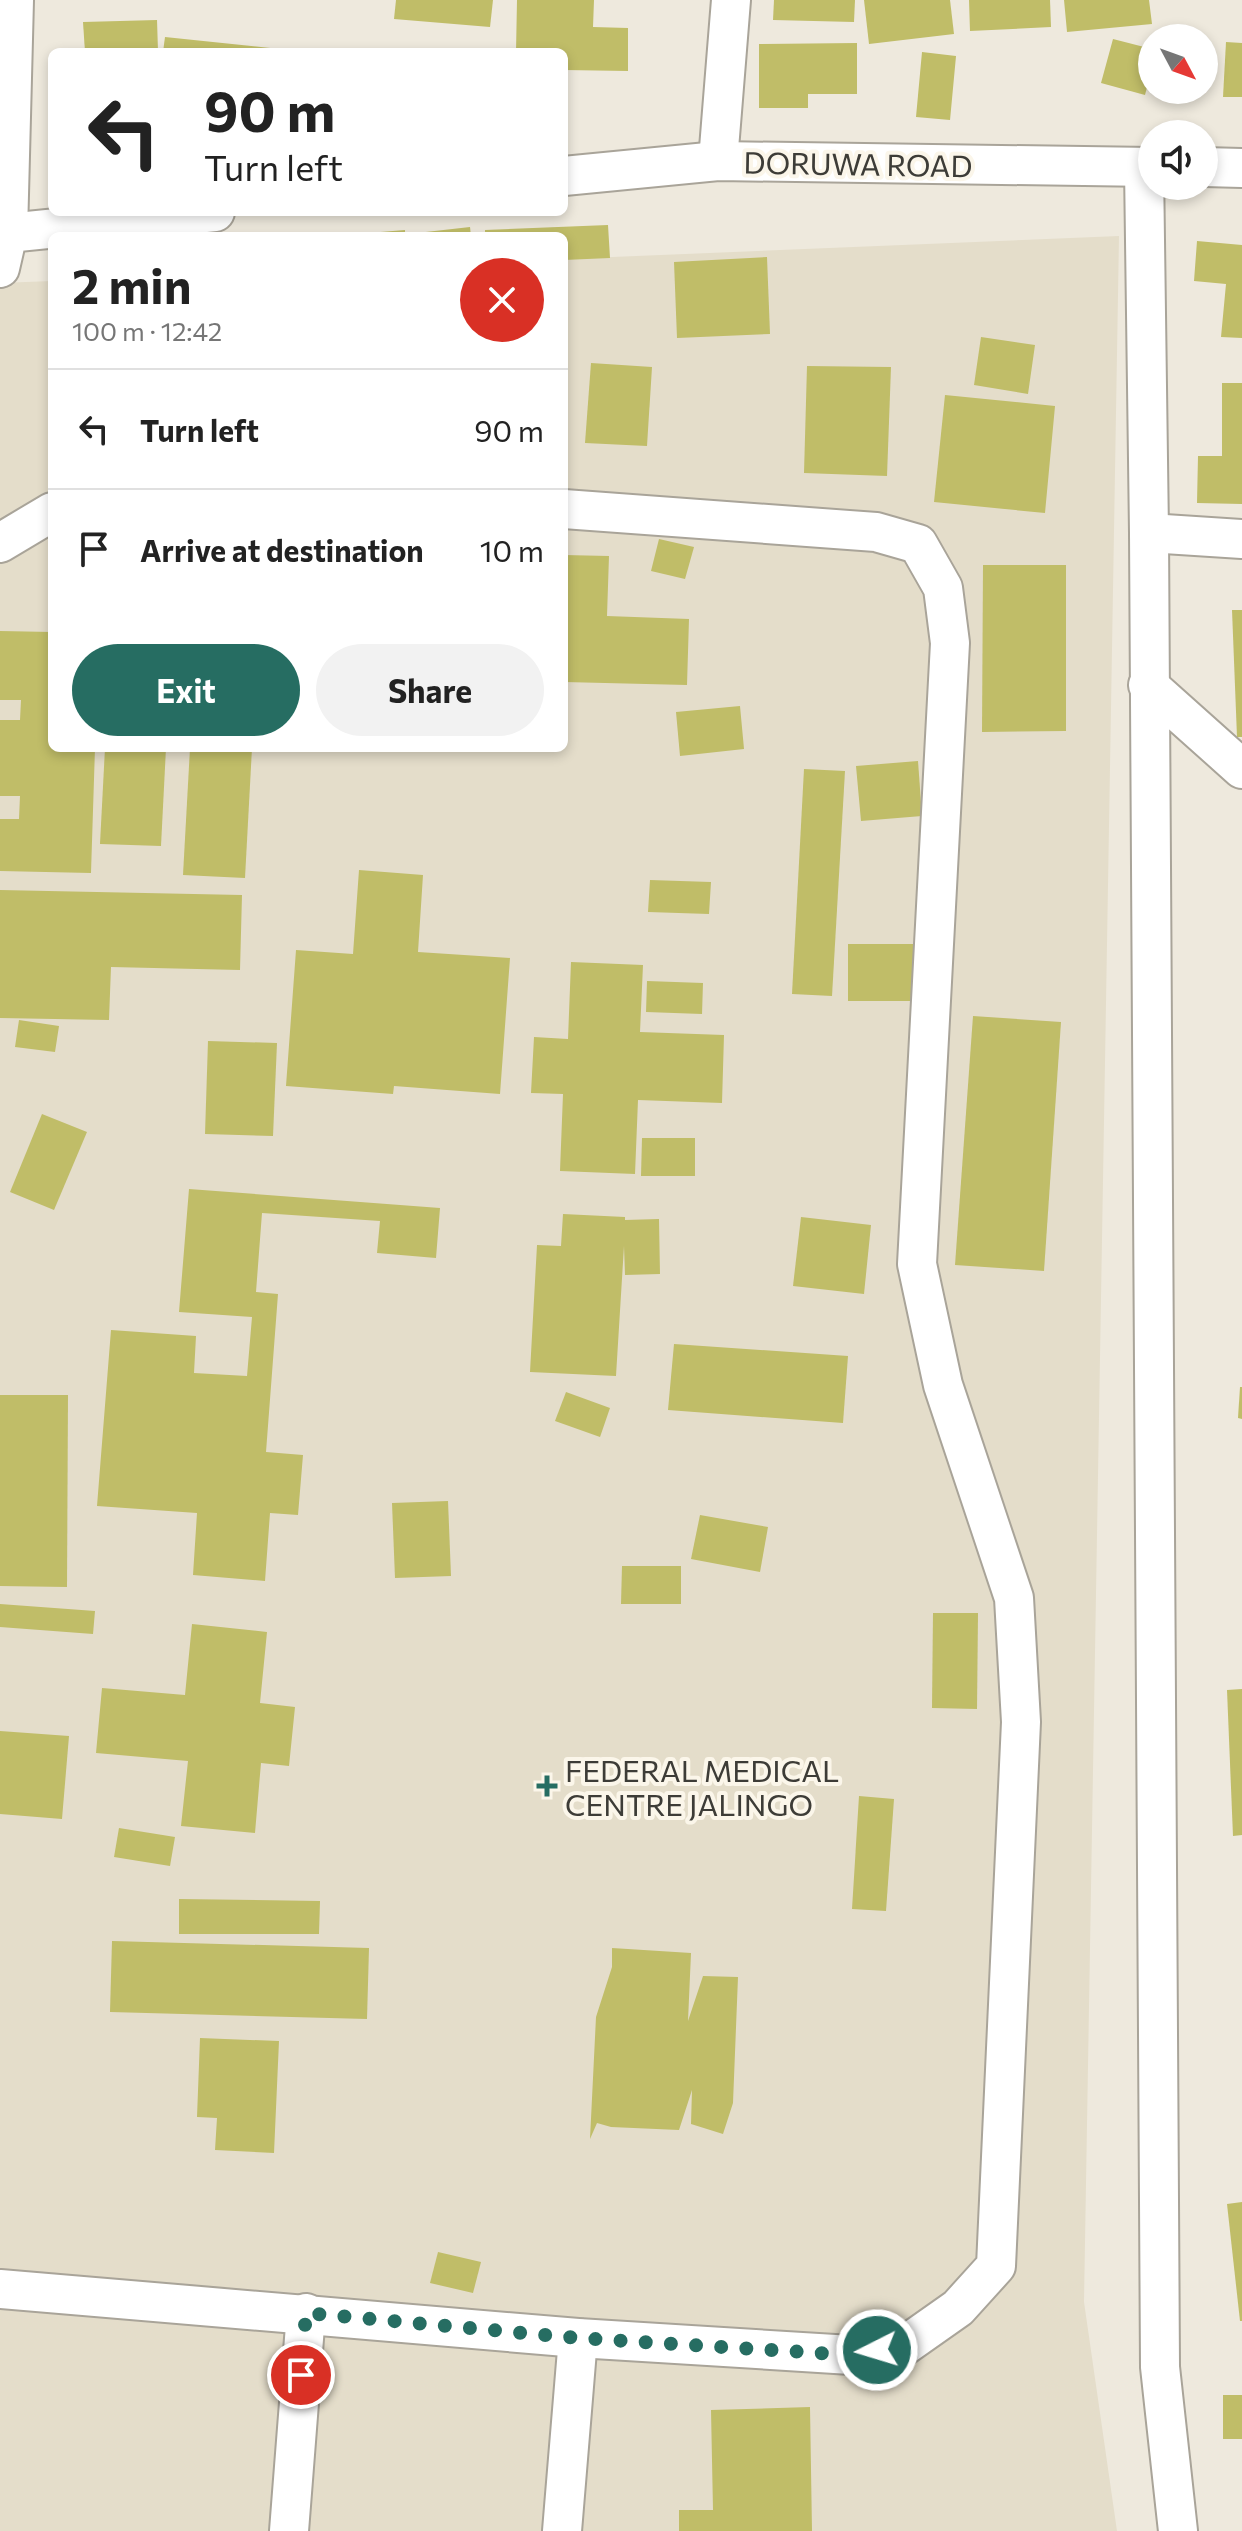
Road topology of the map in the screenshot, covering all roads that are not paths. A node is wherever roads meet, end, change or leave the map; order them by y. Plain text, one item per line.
1 (731, 0) edge
2 (10, 9) edge
3 (718, 161) junction
4 (1138, 167) edge
5 (1218, 167) edge
6 (1242, 168) edge
7 (568, 176) edge
8 (1148, 200) edge
9 (184, 216) edge
10 (62, 232) edge
11 (48, 235) edge
12 (3, 246) edge
13 (568, 509) edge
14 (48, 514) edge
15 (1149, 533) junction
16 (1242, 539) edge
17 (0, 543) edge
18 (1148, 685) junction
19 (1242, 769) edge
20 (0, 2289) edge
21 (306, 2313) junction
22 (578, 2338) junction
23 (289, 2531) edge
24 (562, 2531) edge
25 (1178, 2531) edge

1 - 3 street
2 - 12 street
3 - 4 street, DORUWA ROAD
3 - 7 street, DORUWA ROAD
5 - 6 street
8 - 15 street
9 - 10 street
11 - 12 street
13 - 22 street
14 - 17 street
15 - 16 street
15 - 18 street
18 - 19 street
18 - 25 street
20 - 21 street
21 - 22 street
21 - 23 street
22 - 24 street

